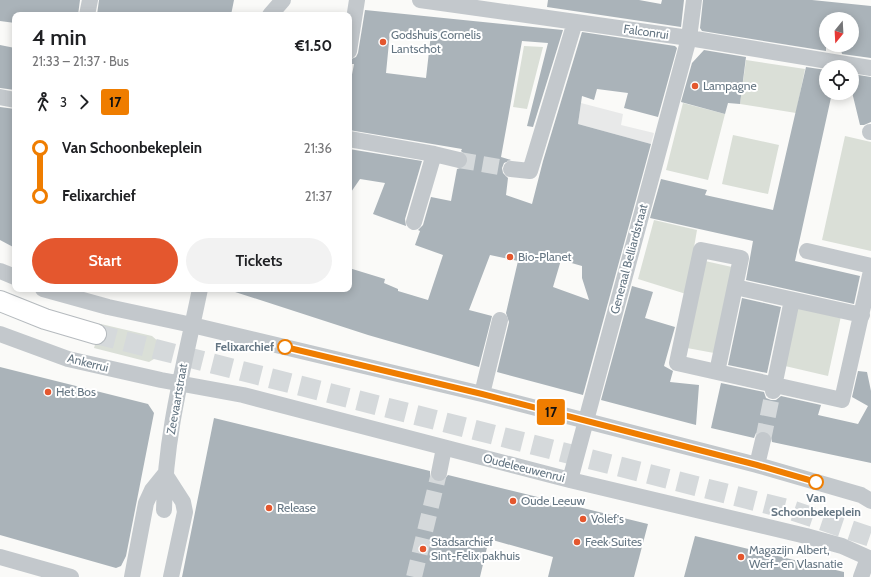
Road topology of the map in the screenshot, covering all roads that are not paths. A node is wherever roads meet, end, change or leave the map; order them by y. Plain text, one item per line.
1 (90, 0) edge
2 (283, 0) edge
3 (357, 0) edge
4 (420, 0) edge
5 (694, 0) edge
6 (87, 12) edge
7 (273, 12) edge
8 (575, 22) junction
9 (352, 31) edge
10 (688, 38) junction
11 (871, 68) edge
12 (0, 97) edge
13 (12, 99) edge
14 (352, 140) edge
15 (434, 154) junction
16 (459, 160) tunnel mouth
17 (511, 168) tunnel mouth
18 (414, 222) dead end
19 (807, 251) dead end
20 (871, 266) edge
21 (0, 271) edge
22 (871, 271) edge
23 (12, 276) edge
24 (735, 287) junction
25 (54, 292) edge
26 (199, 292) edge
27 (792, 300) junction
28 (0, 301) edge
29 (862, 315) junction
30 (500, 320) dead end
31 (192, 325) junction
32 (0, 334) edge
33 (96, 334) tunnel mouth
34 (717, 372) junction
35 (179, 383) junction
36 (774, 388) junction
37 (482, 394) junction
38 (585, 421) junction
39 (763, 440) tunnel mouth
40 (444, 448) junction
41 (757, 465) junction
42 (439, 473) tunnel mouth
43 (165, 474) junction
44 (570, 480) junction
45 (871, 501) edge
46 (164, 510) dead end
47 (0, 557) edge
48 (870, 559) edge
49 (71, 577) edge
50 (132, 577) edge
51 (172, 577) edge
52 (861, 577) edge

1 - 6 street
2 - 7 street
3 - 9 street
4 - 8 street, Falconrui
5 - 10 street, Generaal Belliardstraat
8 - 10 street, Falconrui
8 - 17 street
10 - 11 street, Falconrui
10 - 38 street, Generaal Belliardstraat
12 - 13 street
14 - 15 street
15 - 16 street
15 - 18 street
19 - 20 street
21 - 23 street
22 - 29 street
24 - 27 street
24 - 34 street
24 - 34 street
25 - 31 street
26 - 31 street, Zeevaartstraat
27 - 29 street
27 - 36 street
28 - 33 main road
29 - 36 street
30 - 37 street
31 - 35 street, Zeevaartstraat
31 - 37 street
32 - 35 street, Ankerrui
34 - 36 street
35 - 40 street, Oudeleeuwenrui
35 - 43 street, Zeevaartstraat
37 - 38 street
38 - 41 street
38 - 44 street, Generaal Belliardstraat
39 - 41 street
40 - 42 street
40 - 44 street, Oudeleeuwenrui
41 - 45 street
43 - 46 street, Zeevaartstraat
43 - 50 street
43 - 51 street
44 - 48 street, Oudeleeuwenrui
47 - 49 street
48 - 52 street

